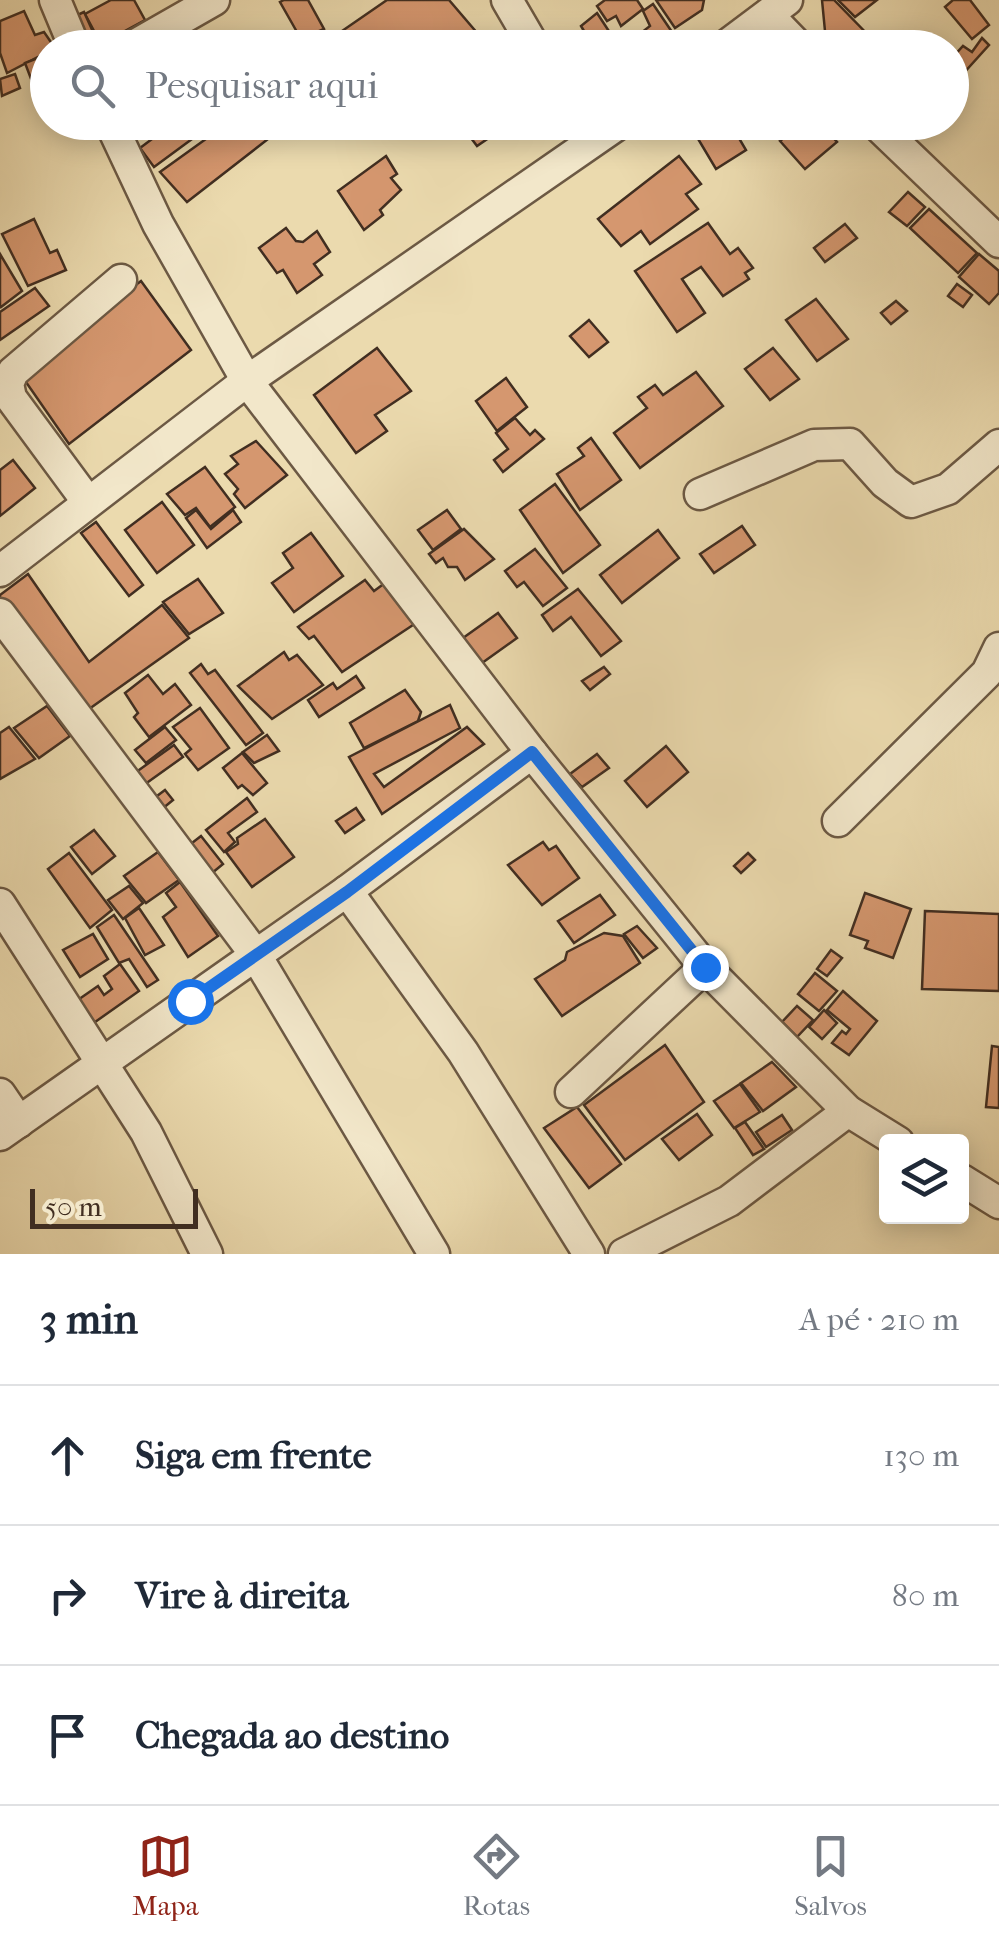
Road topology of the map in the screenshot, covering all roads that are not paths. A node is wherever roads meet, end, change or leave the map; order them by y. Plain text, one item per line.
1 (54, 0) edge
2 (214, 0) edge
3 (507, 0) edge
4 (778, 7) edge
5 (67, 30) edge
6 (162, 30) edge
7 (524, 30) edge
8 (747, 30) edge
9 (790, 30) edge
10 (118, 140) edge
11 (575, 140) edge
12 (893, 140) edge
13 (999, 242) edge
14 (120, 280) dead end
15 (246, 381) junction
16 (999, 445) edge
17 (700, 494) dead end
18 (87, 501) junction
19 (0, 571) edge
20 (0, 614) edge
21 (999, 648) edge
22 (532, 752) junction
23 (838, 821) dead end
24 (347, 892) junction
25 (0, 904) edge
26 (255, 954) junction
27 (705, 967) junction
28 (103, 1064) junction
29 (571, 1092) dead end
30 (0, 1094) edge
31 (848, 1111) junction
32 (10, 1128) edge
33 (885, 1134) edge
34 (969, 1184) edge
35 (999, 1203) edge
36 (208, 1254) edge
37 (434, 1254) edge
38 (589, 1254) edge
39 (624, 1254) edge

1 - 5 street
2 - 6 street
3 - 7 street
4 - 8 street
4 - 9 street
10 - 15 street
11 - 15 street
12 - 13 street
14 - 18 street
15 - 18 street
15 - 22 street
16 - 17 street
18 - 19 street
20 - 26 street
21 - 23 street
22 - 24 street
22 - 27 street
24 - 26 street
24 - 38 street
25 - 28 street
26 - 28 street
26 - 37 street
27 - 29 street
27 - 31 street
28 - 32 street
28 - 36 street
30 - 32 street
31 - 33 street
31 - 39 street
34 - 35 street

